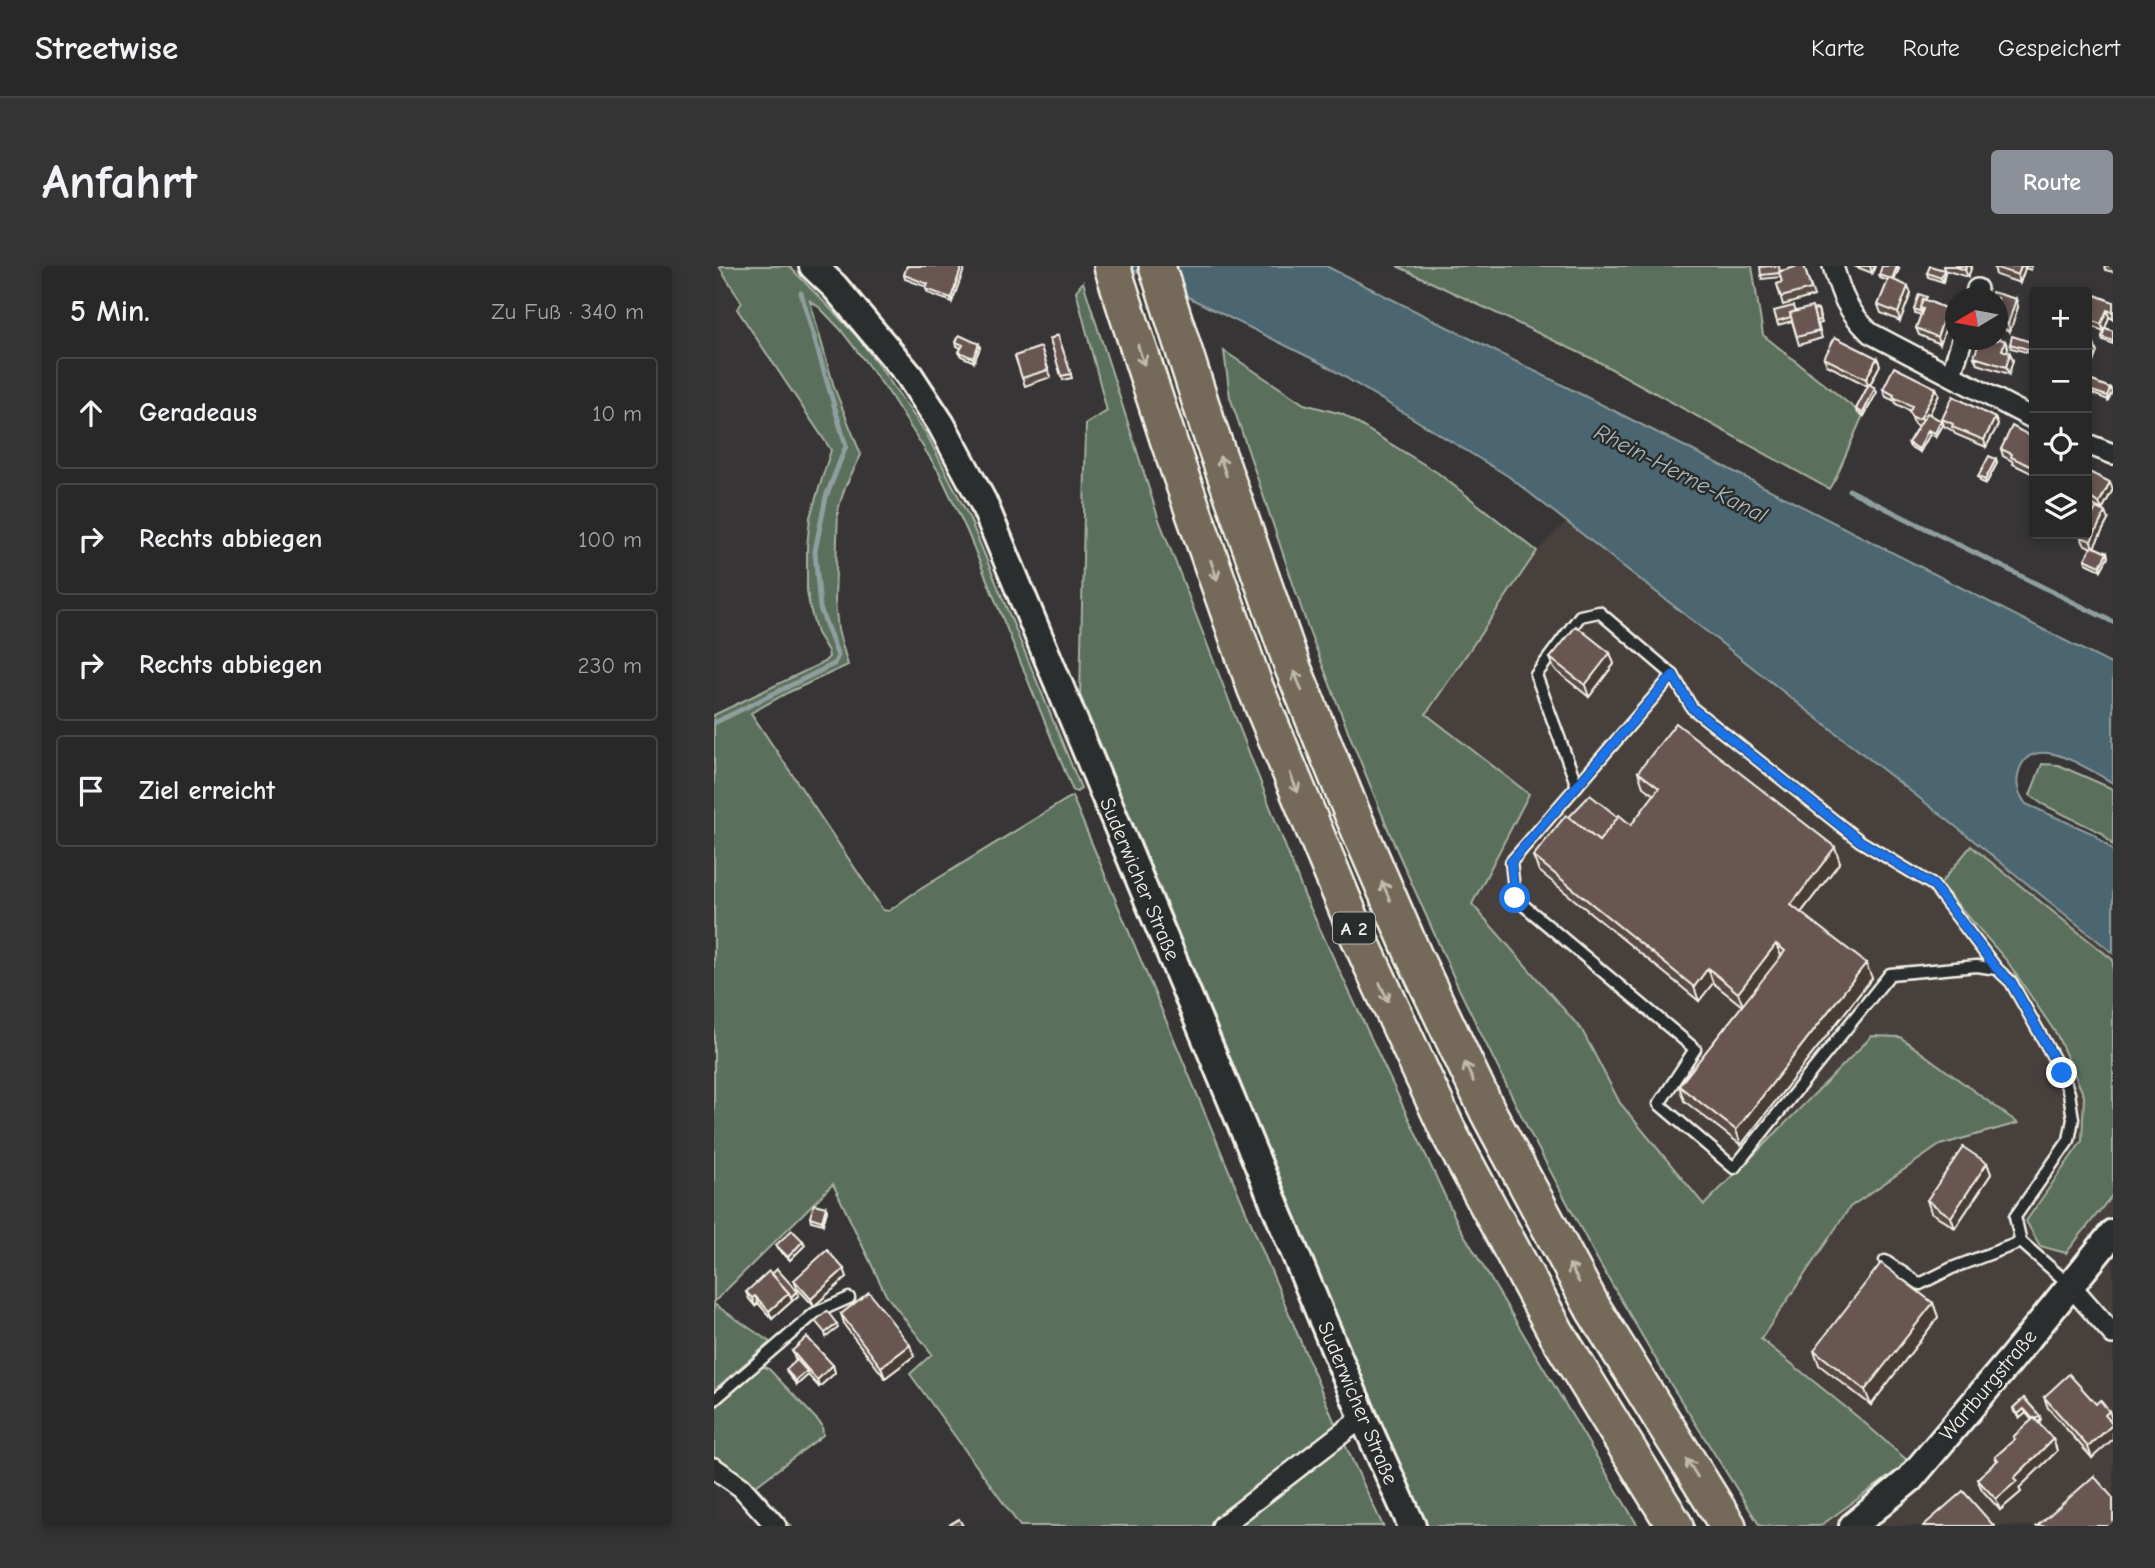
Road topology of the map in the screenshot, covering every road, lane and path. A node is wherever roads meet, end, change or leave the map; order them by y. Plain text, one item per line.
1 (813, 266) edge
2 (1157, 266) edge
3 (1833, 266) edge
4 (1116, 278) edge
5 (1959, 350) edge
6 (1951, 375) junction
7 (2029, 414) edge
8 (2092, 446) edge
9 (2113, 454) edge
10 (1673, 675) junction
11 (1577, 786) junction
12 (1997, 969) junction
13 (2113, 1233) edge
14 (2021, 1242) junction
15 (1885, 1261) dead end
16 (2070, 1286) junction
17 (849, 1298) dead end
18 (2113, 1334) edge
19 (714, 1400) edge
20 (1363, 1418) junction
21 (714, 1468) edge
22 (776, 1526) edge
23 (1222, 1526) edge
24 (1412, 1526) edge
25 (1675, 1526) edge
26 (1728, 1526) edge
27 (1853, 1526) edge

1 - 20 main road, Suderwicher Straße
26 -> 2 highway, A 2
3 - 6 street
4 -> 25 highway, A 2
5 - 6 street
6 - 7 street
8 - 9 street
10 - 11 lane
10 - 11 lane
10 - 12 lane
11 - 12 lane
12 - 14 lane
13 - 16 main road, Wartburgstraße
14 - 15 lane
14 - 16 lane
16 - 18 street
16 - 27 main road, Wartburgstraße
17 - 19 lane
20 - 23 street
20 - 24 main road, Suderwicher Straße
21 - 22 street

